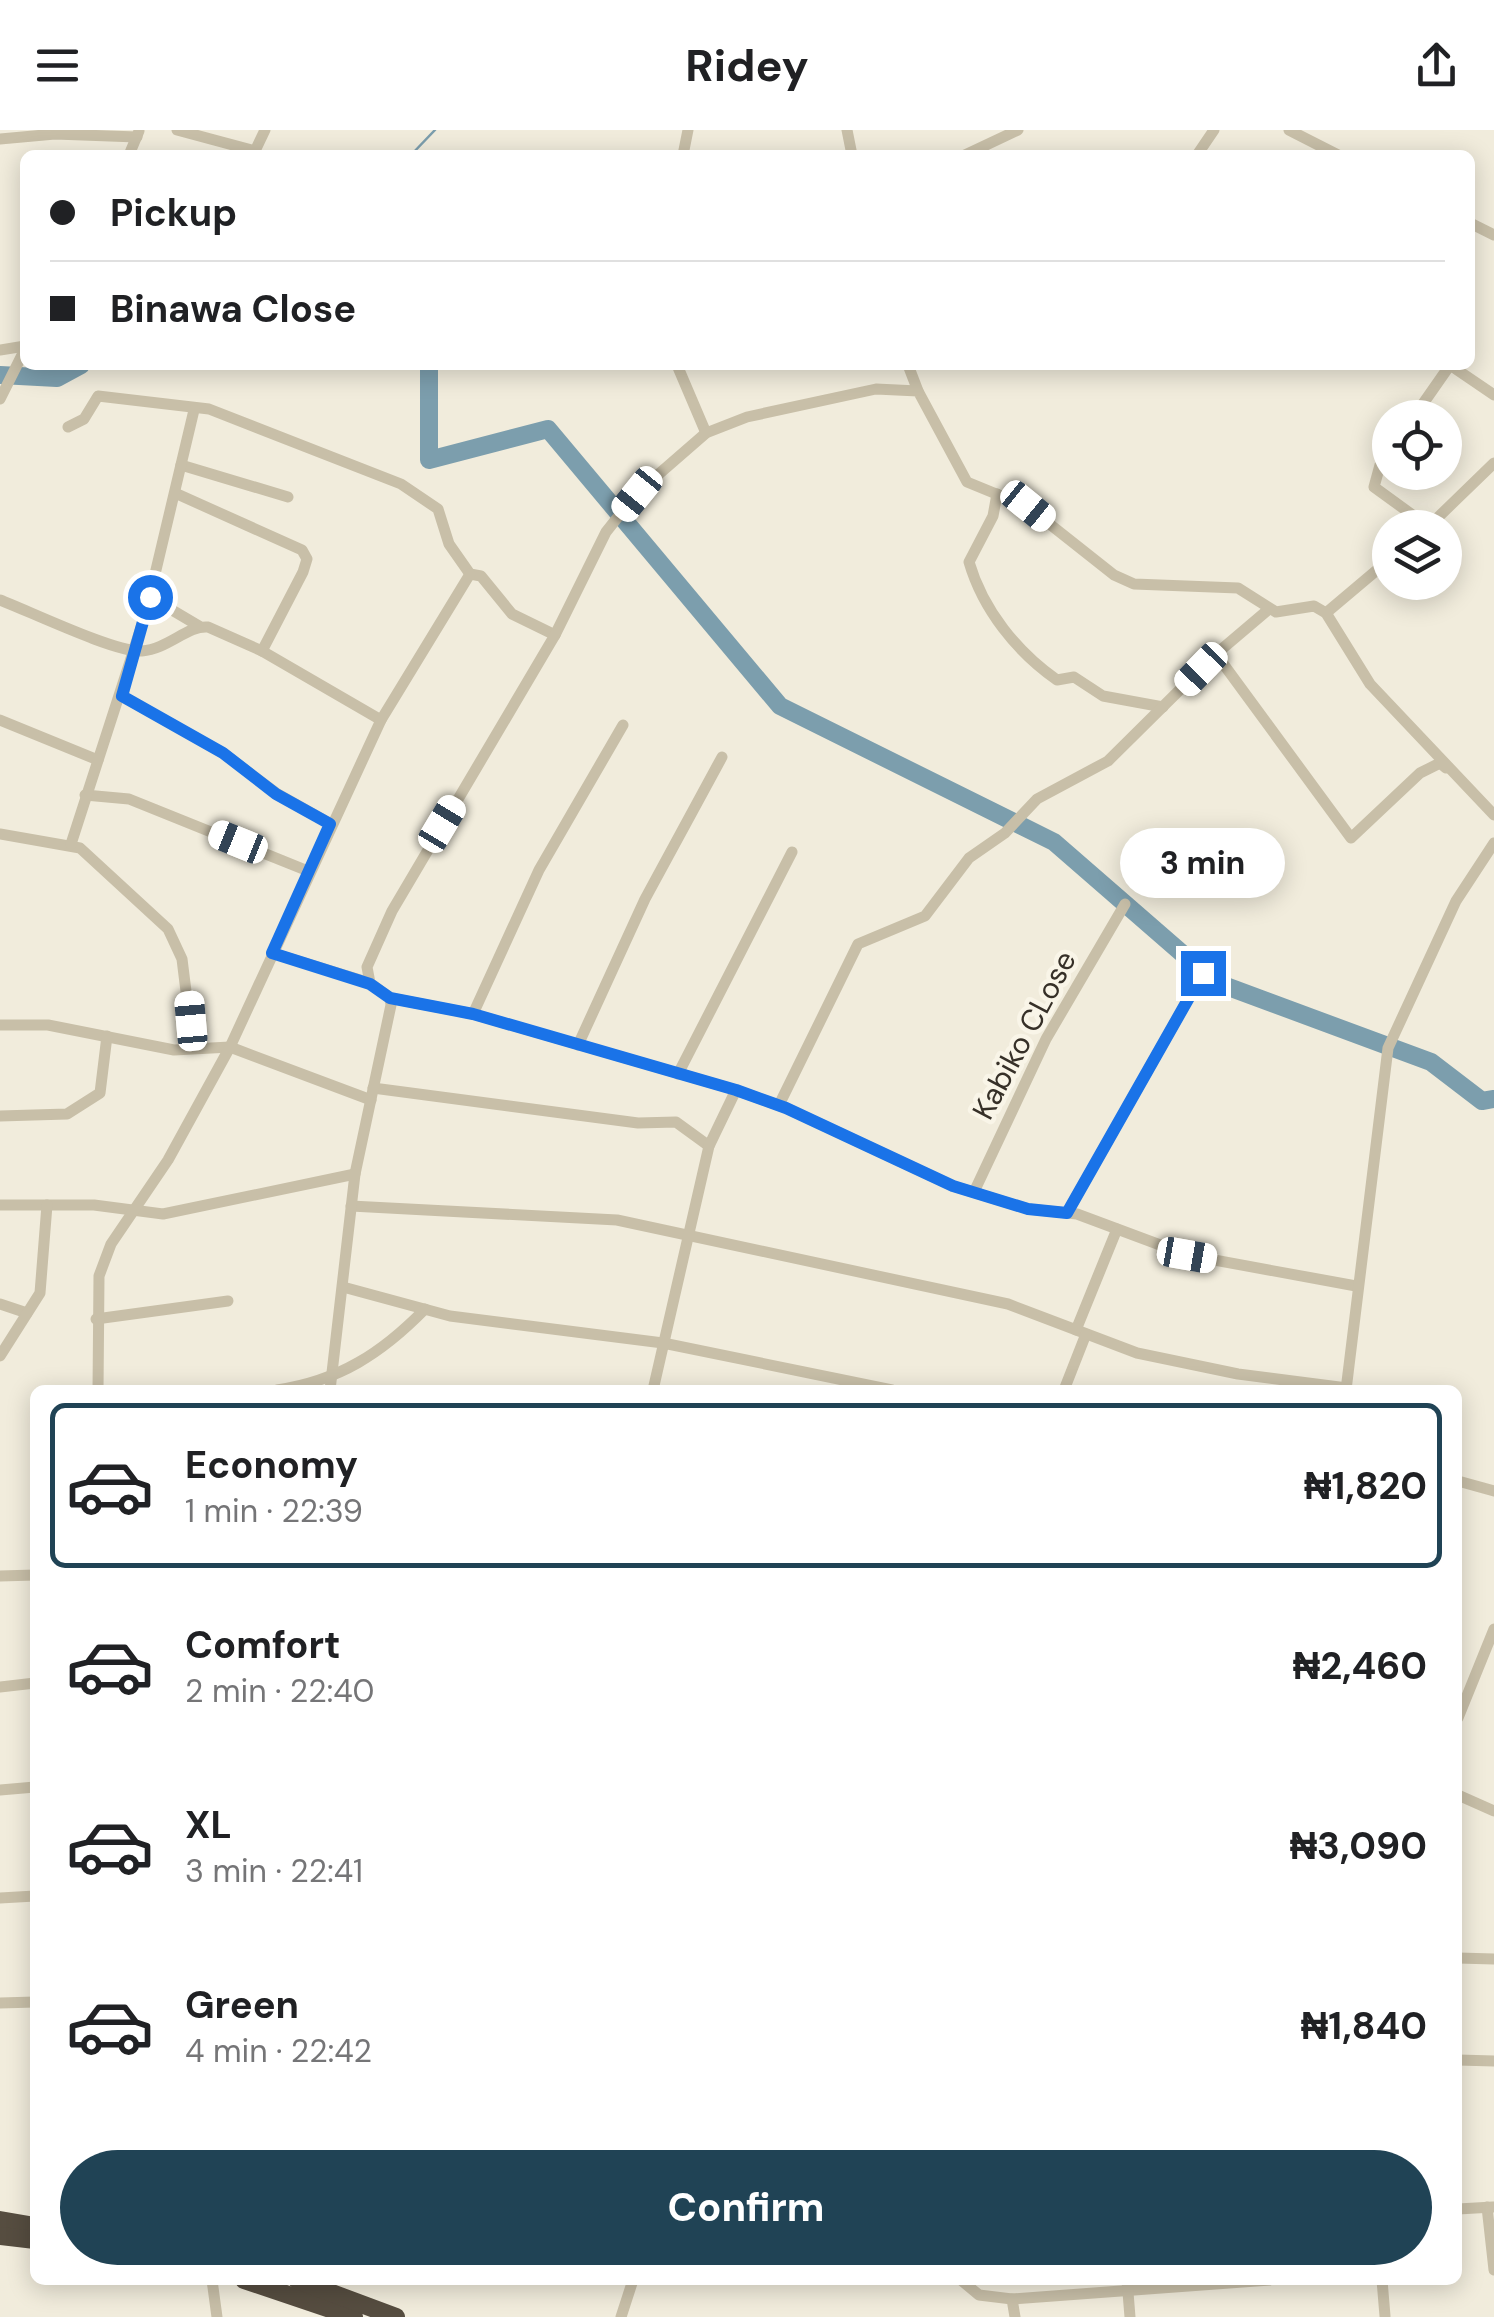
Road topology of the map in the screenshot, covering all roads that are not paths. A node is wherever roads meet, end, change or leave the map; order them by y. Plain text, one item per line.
1 (177, 130) edge
2 (1018, 130) edge
3 (1289, 130) edge
4 (55, 132) edge
5 (138, 133) edge
6 (0, 139) edge
7 (251, 150) edge
8 (976, 150) edge
9 (1328, 150) edge
10 (20, 357) edge
11 (679, 370) edge
12 (910, 370) edge
13 (1447, 370) edge
14 (1457, 370) edge
15 (918, 391) junction
16 (1494, 395) edge
17 (0, 399) edge
18 (1426, 400) edge
19 (194, 410) junction
20 (68, 428) dead end
21 (706, 433) junction
22 (1494, 462) edge
23 (181, 465) junction
24 (1378, 490) edge
25 (175, 494) junction
26 (997, 494) junction
27 (288, 497) dead end
28 (1405, 510) edge
29 (1445, 510) edge
30 (470, 574) junction
31 (1372, 574) edge
32 (150, 597) junction
33 (0, 600) edge
34 (1270, 609) junction
35 (1326, 613) junction
36 (199, 626) junction
37 (555, 635) junction
38 (262, 651) junction
39 (135, 652) junction
40 (1216, 654) junction
41 (122, 696) junction
42 (1164, 707) junction
43 (0, 720) edge
44 (381, 720) junction
45 (623, 725) dead end
46 (722, 756) dead end
47 (98, 760) junction
48 (1464, 785) junction
49 (85, 795) junction
50 (1494, 815) edge
51 (330, 824) junction
52 (0, 834) edge
53 (1494, 843) edge
54 (71, 844) junction
55 (792, 852) dead end
56 (308, 871) junction
57 (1125, 904) dead end
58 (272, 953) junction
59 (1203, 973) dead end
60 (370, 984) junction
61 (390, 998) junction
62 (473, 1014) junction
63 (0, 1025) edge
64 (107, 1036) junction
65 (578, 1045) junction
66 (230, 1047) junction
67 (193, 1048) junction
68 (678, 1074) junction
69 (736, 1090) junction
70 (372, 1094) junction
71 (780, 1105) junction
72 (0, 1116) edge
73 (709, 1146) junction
74 (355, 1174) junction
75 (974, 1192) junction
76 (0, 1205) edge
77 (47, 1205) junction
78 (351, 1206) junction
79 (130, 1211) junction
80 (1067, 1213) junction
81 (1116, 1229) junction
82 (687, 1235) junction
83 (342, 1286) junction
84 (1356, 1286) junction
85 (228, 1300) dead end
86 (0, 1304) edge
87 (425, 1310) junction
88 (27, 1313) junction
89 (96, 1319) junction
90 (1081, 1332) junction
91 (663, 1343) junction
92 (0, 1356) edge
93 (331, 1384) edge
94 (98, 1385) edge
95 (654, 1385) edge
96 (868, 1385) edge
97 (1065, 1385) edge
98 (1320, 1385) edge
99 (1346, 1385) edge
100 (1462, 1481) edge
101 (1494, 1490) edge
102 (30, 1575) edge
103 (0, 1576) edge
104 (1494, 1629) edge
105 (30, 1684) edge
106 (0, 1688) edge
107 (1462, 1708) edge
108 (30, 1787) edge
109 (0, 1790) edge
110 (1462, 1797) edge
111 (1494, 1811) edge
112 (30, 1896) edge
113 (0, 1898) edge
114 (1462, 1958) edge
115 (1494, 1959) edge
116 (30, 2002) edge
117 (0, 2003) edge
118 (1462, 2060) edge
119 (1494, 2061) edge
120 (1490, 2207) edge
121 (1462, 2209) edge
122 (0, 2220) edge
123 (30, 2225) edge
124 (0, 2236) edge
125 (30, 2239) edge
126 (1494, 2270) edge
127 (213, 2285) edge
128 (259, 2285) edge
129 (312, 2285) edge
130 (631, 2285) edge
131 (967, 2285) edge
132 (1128, 2285) edge
133 (1383, 2285) edge
134 (1012, 2299) junction
135 (1386, 2316) edge
136 (217, 2317) edge
137 (354, 2317) edge
138 (396, 2317) edge
139 (621, 2317) edge
140 (1015, 2317) edge
141 (1130, 2317) edge

1 - 7 street
2 - 8 street
3 - 9 street
4 - 5 street
4 - 6 street
10 - 17 street
11 - 21 street
12 - 15 street
13 - 18 street
14 - 16 street
15 - 21 street
15 - 26 street
19 - 20 street
19 - 23 street
19 - 30 street
21 - 37 street
22 - 29 street
23 - 25 street
23 - 27 street
24 - 28 street
25 - 32 street
25 - 38 street
26 - 34 street
26 - 42 street
30 - 37 street
30 - 44 street
31 - 35 street
32 - 36 street
32 - 39 street
33 - 39 street
34 - 35 street
34 - 40 street
35 - 48 street
36 - 38 street
36 - 39 street
37 - 60 street
38 - 44 street
39 - 41 street
40 - 42 street
40 - 48 street
41 - 47 street
41 - 51 street
42 - 71 street
43 - 47 street
44 - 51 street
45 - 62 street
46 - 65 street
47 - 49 street
48 - 50 street
49 - 54 street
49 - 56 street
51 - 56 street
52 - 54 street
53 - 84 street
54 - 67 street
55 - 68 street
56 - 58 street
57 - 75 street, Kabiko CLose
58 - 60 street
58 - 66 street
59 - 80 street
60 - 61 street
61 - 62 street
61 - 70 street
62 - 65 street
63 - 64 street
64 - 67 street
64 - 72 street
65 - 68 street
66 - 67 street
66 - 70 street
66 - 79 street
68 - 69 street
69 - 71 street
69 - 73 street
70 - 73 street
70 - 74 street
71 - 75 street
73 - 82 street
74 - 78 street
74 - 79 street
75 - 80 street
76 - 77 street
77 - 79 street
77 - 88 street
78 - 82 street
78 - 83 street
79 - 89 street
80 - 81 street
81 - 84 street
81 - 90 street
82 - 90 street
82 - 91 street
83 - 87 street
83 - 93 street
84 - 99 street
85 - 89 street
86 - 88 street
87 - 91 street
87 - 93 street
88 - 92 street
89 - 94 street
90 - 97 street
90 - 98 street
91 - 95 street
91 - 96 street
100 - 101 street
102 - 103 street
104 - 107 street
105 - 106 street
108 - 109 street
110 - 111 street
112 - 113 street
114 - 115 street
116 - 117 street
118 - 119 street
120 - 121 street
120 - 126 street
122 - 123 highway
124 - 125 highway
127 - 136 street
128 - 137 highway
129 - 138 highway
130 - 139 street
131 - 134 street
132 - 134 street
132 - 141 street
133 - 135 street
134 - 140 street

